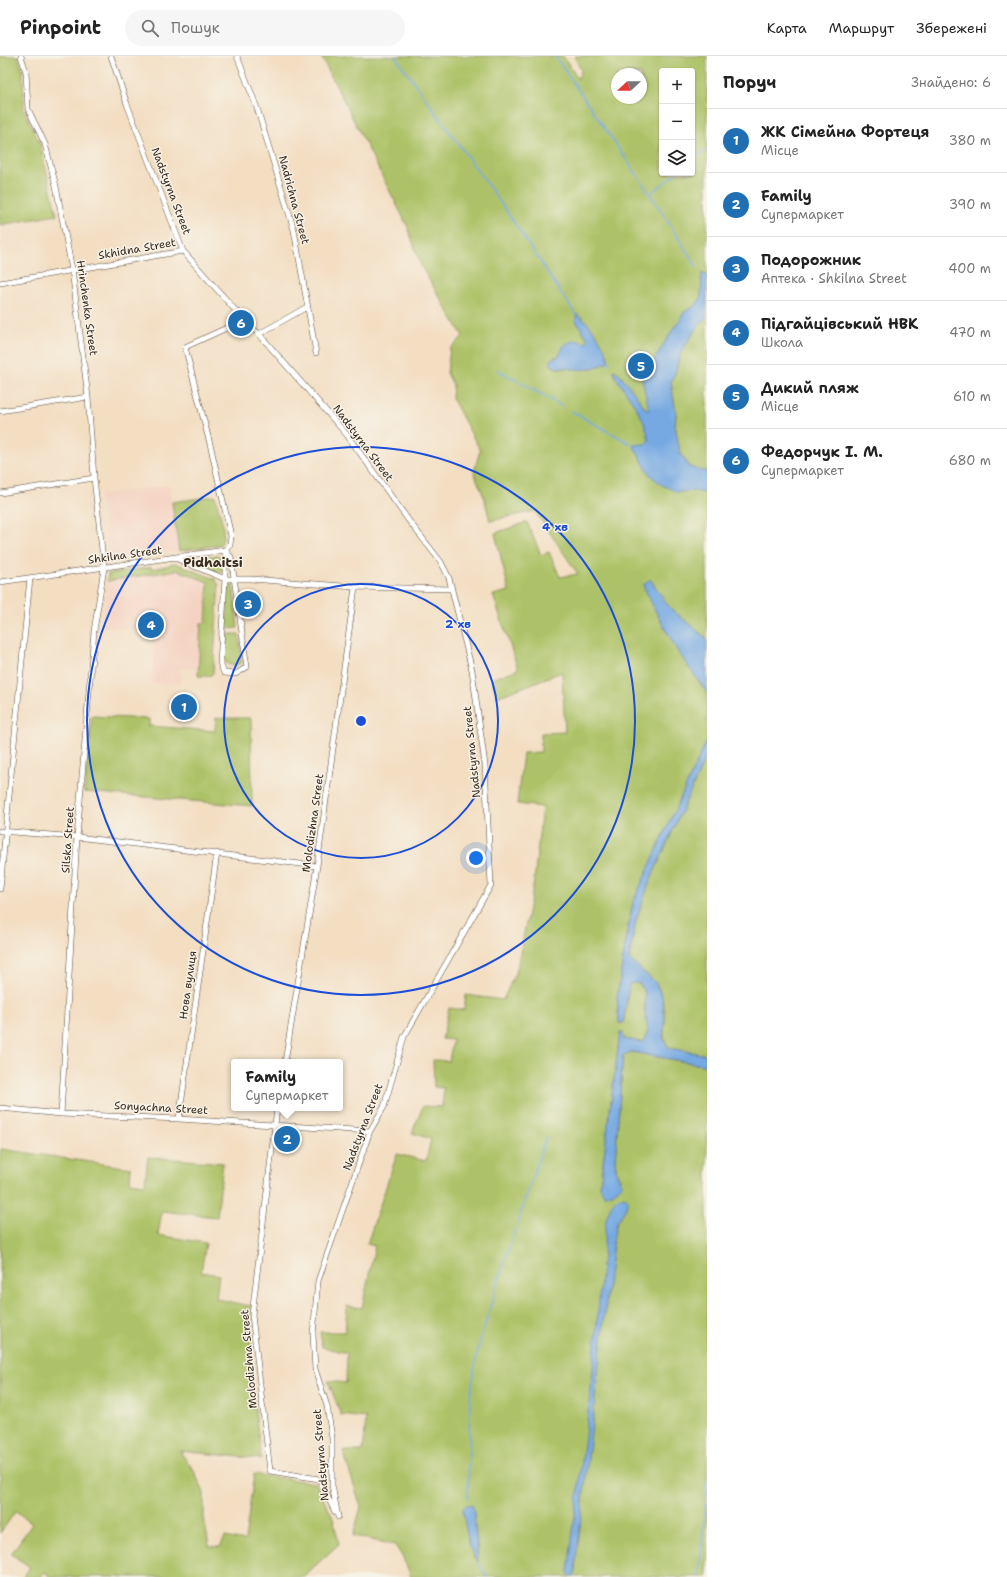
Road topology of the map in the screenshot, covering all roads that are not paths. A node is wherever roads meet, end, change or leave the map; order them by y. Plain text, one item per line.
1 (21, 56) edge
2 (112, 56) edge
3 (237, 56) edge
4 (183, 251) junction
5 (72, 270) junction
6 (0, 283) edge
7 (307, 306) junction
8 (244, 320) junction
9 (259, 334) junction
10 (316, 353) dead end
11 (88, 397) junction
12 (0, 411) edge
13 (94, 478) junction
14 (0, 493) edge
15 (225, 550) junction
16 (175, 558) junction
17 (104, 568) junction
18 (30, 578) junction
19 (235, 578) junction
20 (225, 579) junction
21 (0, 582) edge
22 (355, 586) junction
23 (452, 589) junction
24 (2, 831) edge
25 (77, 837) junction
26 (217, 853) junction
27 (318, 866) junction
28 (0, 889) edge
29 (286, 1059) edge
30 (0, 1108) edge
31 (277, 1111) edge
32 (61, 1114) junction
33 (179, 1119) junction
34 (275, 1125) junction
35 (370, 1131) junction
36 (338, 1517) joint

1 - 5 street, Hrinchenka Street
2 - 4 street, Nadstyrna Street
3 - 7 street, Nadrichna Street
4 - 5 street, Skhidna Street
4 - 8 street, Nadstyrna Street
5 - 6 street, Skhidna Street
5 - 11 street, Hrinchenka Street
7 - 9 street
7 - 10 street, Nadrichna Street
8 - 9 street, Nadstyrna Street
8 - 15 street
9 - 23 street, Nadstyrna Street
11 - 12 street
11 - 13 street, Hrinchenka Street
13 - 14 street
13 - 17 street, Hrinchenka Street
15 - 16 street, Shkilna Street
15 - 19 street
15 - 20 street
16 - 17 street, Shkilna Street
16 - 20 street
17 - 18 street, Shkilna Street
17 - 25 street, Silska Street
18 - 21 street, Shkilna Street
18 - 24 street
19 - 20 street
19 - 20 street
19 - 22 street
22 - 23 street
22 - 27 street, Molodizhna Street
23 - 35 street, Nadstyrna Street
24 - 25 street
24 - 28 street
25 - 26 street
25 - 32 street, Silska Street
26 - 27 street
26 - 33 street, Нова вулиця
27 - 29 street, Molodizhna Street
30 - 32 street, Sonyachna Street
31 - 34 street, Molodizhna Street
32 - 33 street, Sonyachna Street
33 - 34 street, Sonyachna Street
34 - 35 street, Sonyachna Street
34 - 36 street, Molodizhna Street
35 - 36 street, Nadstyrna Street

